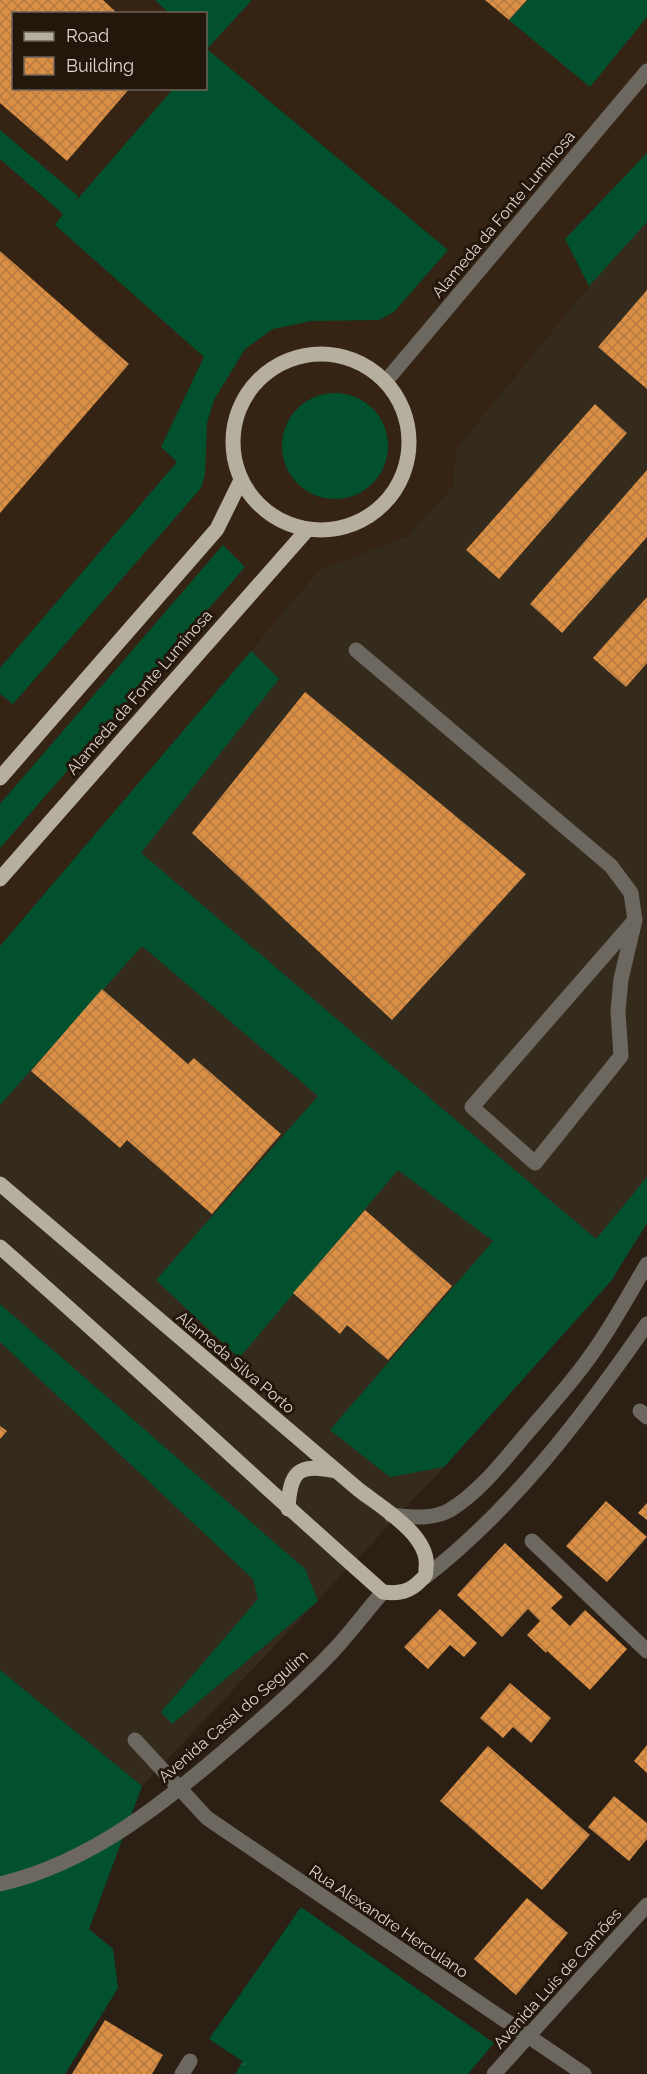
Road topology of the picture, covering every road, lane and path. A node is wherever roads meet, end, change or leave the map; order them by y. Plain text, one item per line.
1 (647, 71) edge
2 (386, 381) junction
3 (241, 480) junction
4 (307, 530) junction
5 (356, 650) dead end
6 (0, 778) edge
7 (0, 879) edge
8 (635, 920) junction
9 (0, 1184) edge
10 (0, 1247) edge
11 (647, 1264) edge
12 (647, 1324) edge
13 (336, 1471) junction
14 (288, 1509) junction
15 (391, 1515) junction
16 (532, 1541) dead end
17 (425, 1577) junction
18 (383, 1592) junction
19 (647, 1651) edge
20 (135, 1740) dead end
21 (180, 1790) junction
22 (0, 1884) edge
23 (647, 1905) edge
24 (528, 2037) junction
25 (190, 2061) dead end
26 (182, 2074) edge
27 (494, 2074) edge
28 (584, 2074) edge

1 - 2 street, Alameda da Fonte Luminosa
2 - 3 main road
2 - 4 main road
3 - 4 main road
3 - 6 main road
4 - 7 main road, Alameda da Fonte Luminosa
5 - 8 street
8 - 8 street
9 - 13 main road, Alameda Silva Porto
10 - 14 main road
11 - 15 street
12 - 17 street
13 - 14 main road
13 - 15 main road, Alameda Silva Porto
14 - 18 main road
15 - 17 main road, Alameda Silva Porto
16 - 19 street
17 - 18 main road
18 - 21 street, Avenida Casal do Segulim
20 - 21 street, Rua Alexandre Herculano
21 - 22 street, Avenida Casal do Segulim
21 - 24 street, Rua Alexandre Herculano
23 - 24 street, Avenida Luís de Camões
24 - 27 street, Avenida Luís de Camões
24 - 28 street, Rua Alexandre Herculano
25 - 26 street

